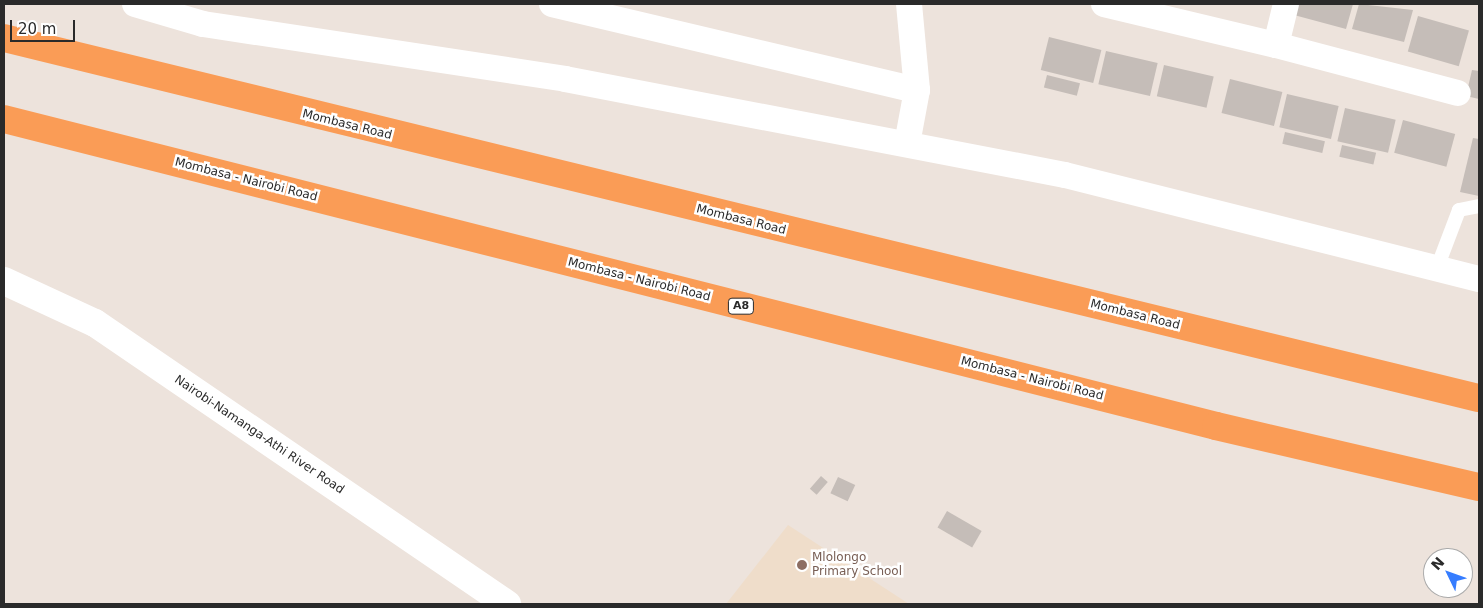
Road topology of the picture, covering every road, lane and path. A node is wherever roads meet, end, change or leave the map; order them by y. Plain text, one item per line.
1 (135, 4) edge
2 (552, 4) edge
3 (909, 4) edge
4 (1104, 4) edge
5 (1286, 4) edge
6 (4, 38) edge
7 (1276, 46) junction
8 (917, 90) junction
9 (1458, 93) dead end
10 (4, 119) edge
11 (907, 144) junction
12 (1479, 206) edge
13 (1437, 268) junction
14 (1479, 279) edge
15 (4, 281) edge
16 (1479, 398) edge
17 (1479, 487) edge
18 (507, 604) edge

1 - 11 street
2 - 8 street
3 - 8 street
4 - 7 street
5 - 7 street
6 - 16 highway, Mombasa Road
7 - 9 street
8 - 11 street
10 - 17 highway, Mombasa - Nairobi Road / A8
11 - 13 street
12 - 13 lane
13 - 14 street
15 - 18 street, Nairobi-Namanga-Athi River Road

